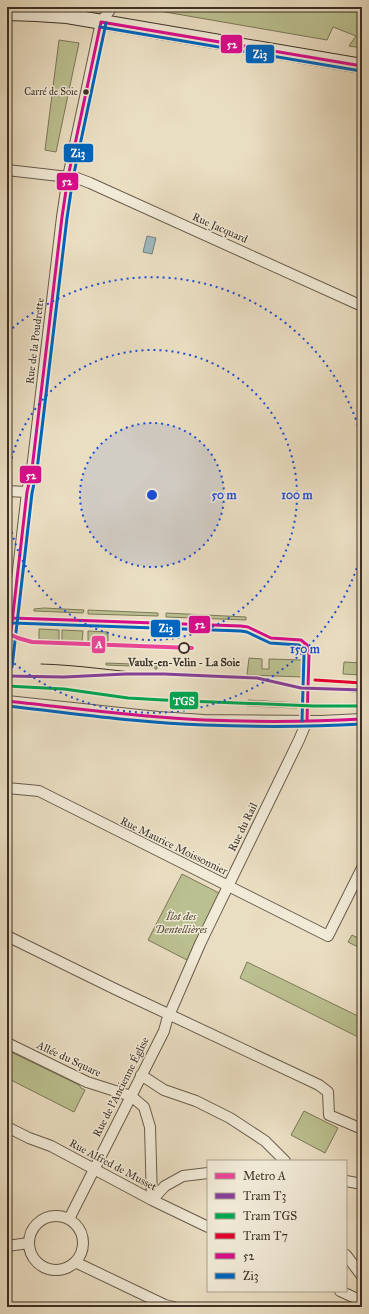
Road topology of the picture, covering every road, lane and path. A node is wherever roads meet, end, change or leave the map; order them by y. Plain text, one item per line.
1 (112, 7) edge
2 (7, 13) edge
3 (101, 22) junction
4 (362, 66) edge
5 (7, 170) edge
6 (68, 177) junction
7 (362, 306) edge
8 (7, 491) edge
9 (27, 492) junction
10 (7, 666) edge
11 (7, 701) edge
12 (362, 719) edge
13 (307, 721) junction
14 (7, 788) edge
15 (362, 868) edge
16 (228, 886) junction
17 (7, 936) edge
18 (169, 1014) junction
19 (164, 1032) joint
20 (7, 1043) edge
21 (141, 1075) junction
22 (131, 1096) junction
23 (7, 1127) edge
24 (362, 1129) edge
25 (284, 1160) edge
26 (93, 1169) junction
27 (207, 1173) edge
28 (347, 1181) edge
29 (362, 1184) edge
30 (152, 1200) junction
31 (69, 1219) junction
32 (207, 1227) edge
33 (28, 1243) junction
34 (7, 1246) edge
35 (347, 1256) edge
36 (75, 1262) junction
37 (362, 1276) edge
38 (342, 1292) edge
39 (362, 1302) edge
40 (174, 1307) edge

1 - 3 street
2 - 3 main road
3 - 4 main road
3 - 6 street, Rue de la Poudrette
5 - 6 street, Rue Jacquard
6 - 7 street, Rue Jacquard
6 - 9 street, Rue de la Poudrette
8 - 9 street
9 - 10 street, Rue de la Poudrette
11 - 13 street
12 - 13 street
13 - 16 street, Rue du Rail
14 - 16 street, Rue Maurice Moissonnier
15 - 16 street, Rue Maurice Moissonnier
16 - 18 street, Rue du Rail
17 - 18 street
18 - 19 street, Rue du Rail
18 - 24 street
19 - 21 street, Rue de l'Ancienne Église
20 - 22 street, Allée du Square
21 - 22 street, Rue de l'Ancienne Église
21 - 25 street
22 - 26 street, Rue de l'Ancienne Église
22 - 30 street, Allée du Square
23 - 26 street, Rue Alfred de Musset
26 - 30 street, Rue Alfred de Musset
26 - 31 street, Rue de l'Ancienne Église
27 - 30 street
28 - 29 street
30 - 32 street, Rue Alfred de Musset
31 - 33 street
31 - 36 street
33 - 34 street
33 - 36 street
35 - 37 street
36 - 40 street
38 - 39 street

